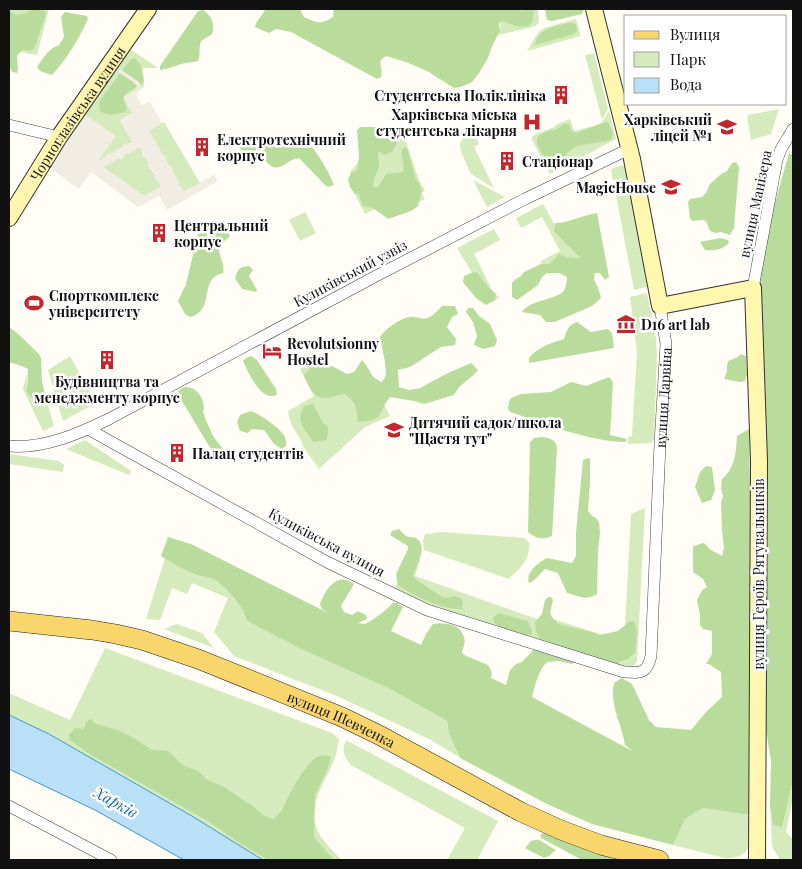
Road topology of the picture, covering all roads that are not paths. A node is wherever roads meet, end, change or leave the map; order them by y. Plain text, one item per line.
1 (148, 9) edge
2 (594, 9) edge
3 (9, 125) edge
4 (792, 133) edge
5 (60, 137) junction
6 (630, 149) junction
7 (9, 218) edge
8 (753, 288) junction
9 (660, 306) junction
10 (88, 429) junction
11 (9, 446) edge
12 (9, 621) edge
13 (644, 671) joint
14 (9, 806) edge
15 (652, 859) edge
16 (111, 860) edge
17 (757, 860) edge

1 - 5 street, Чорноглазівська вулиця
2 - 6 street, вулиця Дарвіна
3 - 5 street
4 - 8 street, вулиця Манізера
5 - 7 street, Чорноглазівська вулиця
6 - 9 street, вулиця Дарвіна
6 - 10 street, Куликівський узвіз
8 - 9 street
8 - 17 street, вулиця Героїв Рятувальників
9 - 13 street, вулиця Дарвіна
10 - 11 street
10 - 13 street, Куликівська вулиця
12 - 15 main road, вулиця Шевченка
14 - 16 street

